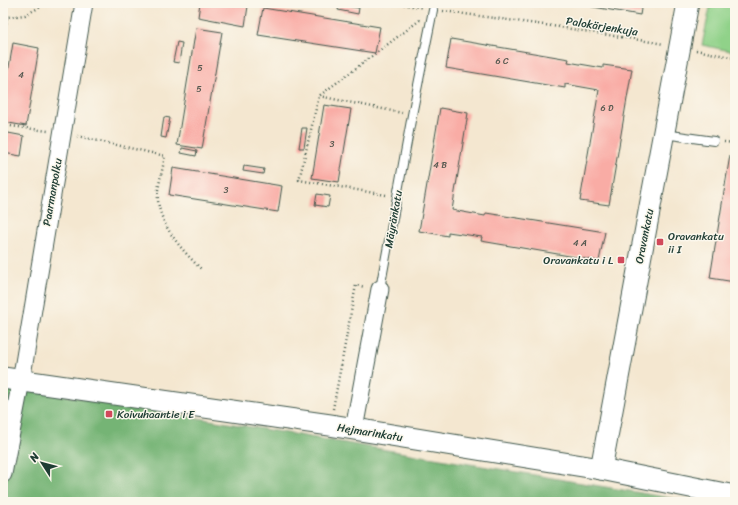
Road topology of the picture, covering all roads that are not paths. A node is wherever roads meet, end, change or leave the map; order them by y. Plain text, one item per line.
1 (84, 3) edge
2 (688, 3) edge
3 (433, 10) road end
4 (663, 134) junction
5 (714, 141) dead end
6 (380, 289) joint
7 (12, 380) edge
8 (354, 429) junction
9 (601, 469) junction
10 (3, 474) edge
11 (735, 496) edge

1 - 7 street, Paarmanpolku
2 - 4 street, Oravankatu
3 - 6 lane, Mäyränkatu
4 - 5 lane
4 - 9 street, Oravankatu
6 - 8 street, Mäyränkatu
7 - 8 street, Hejmarinkatu
7 - 10 street, Paarmanpolku
8 - 9 street, Hejmarinkatu
9 - 11 street, Hejmarinkatu

